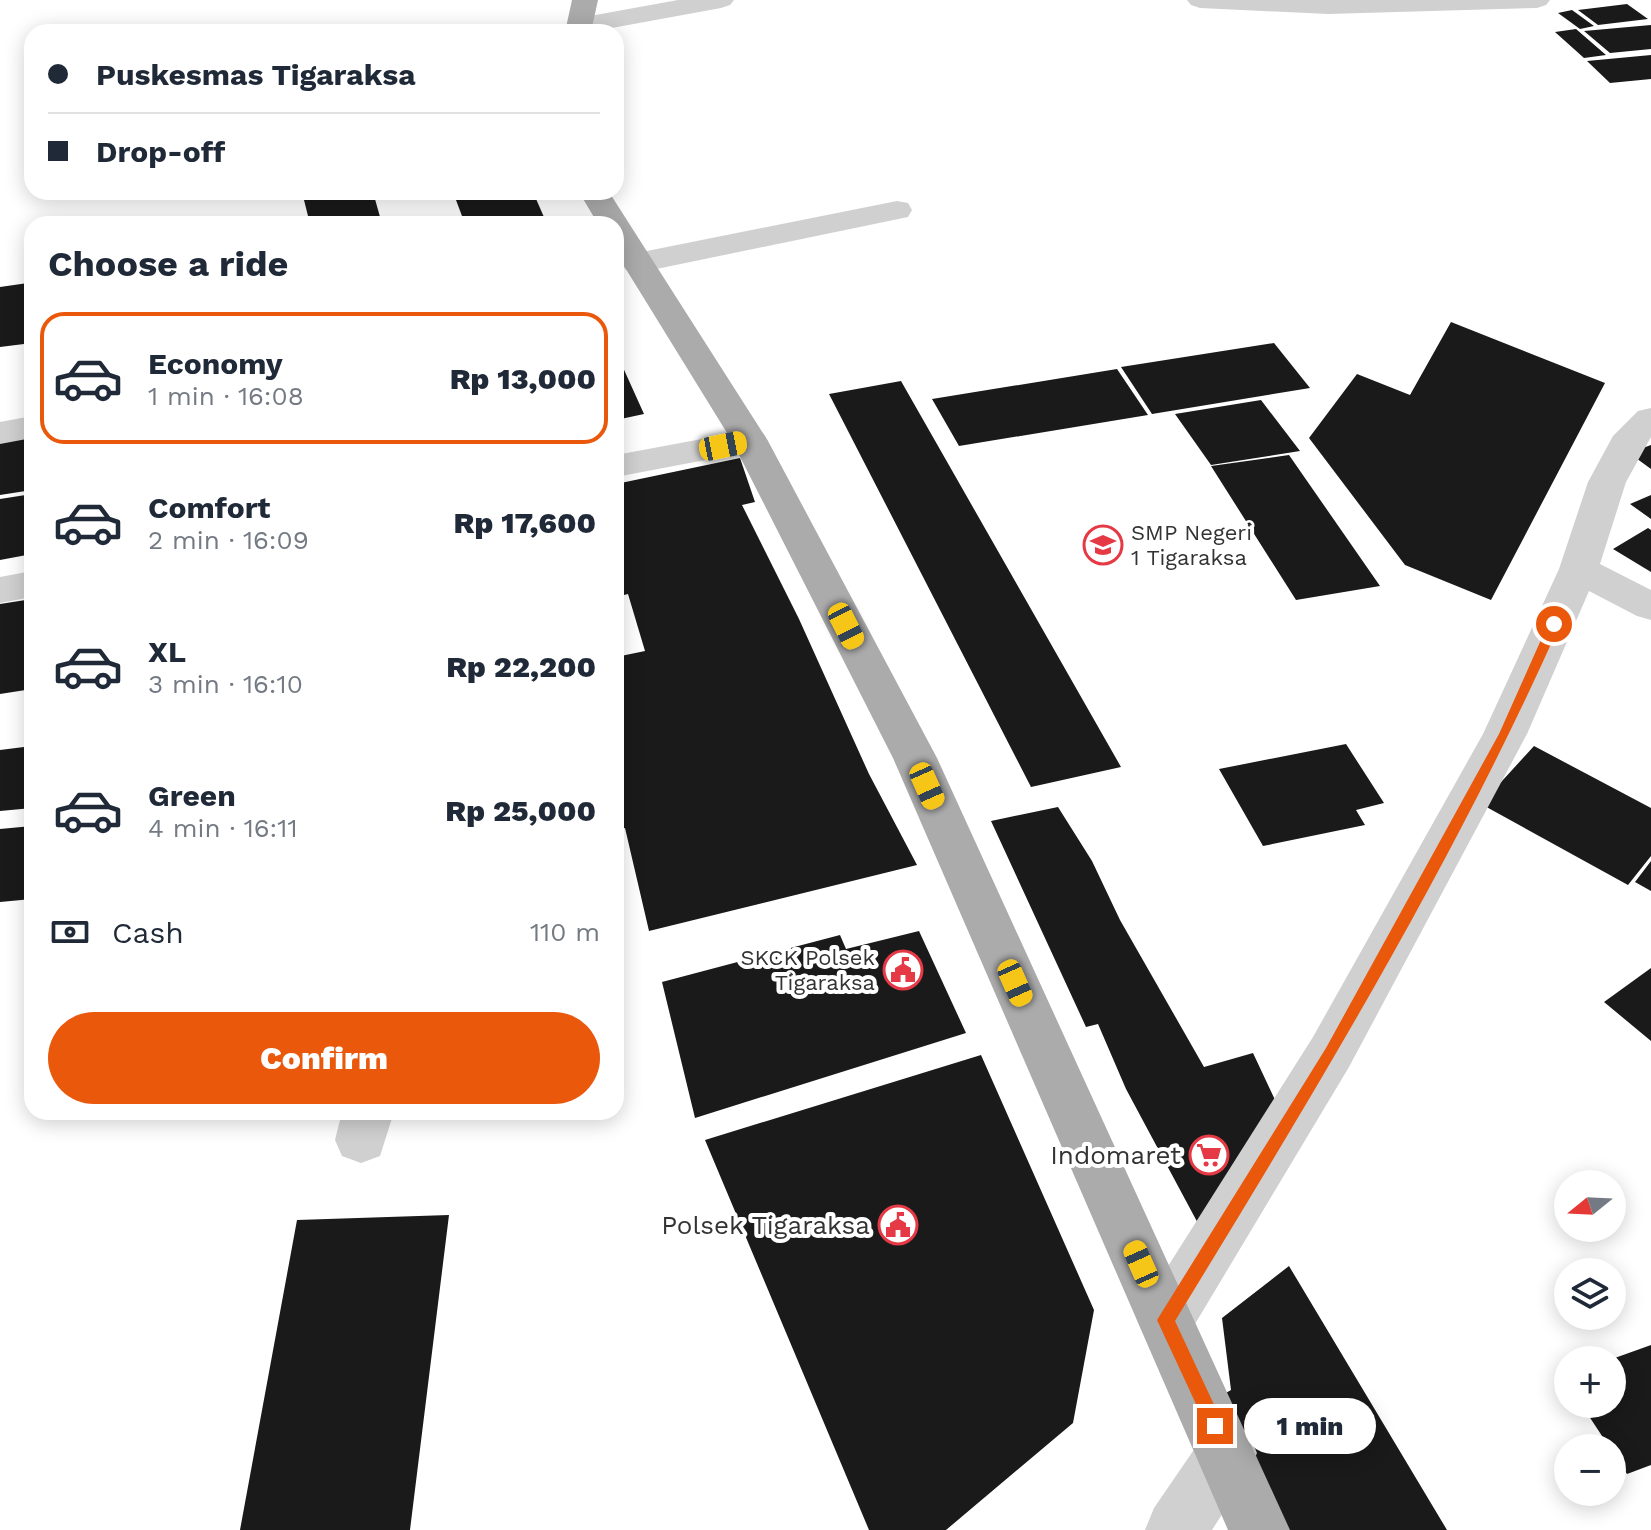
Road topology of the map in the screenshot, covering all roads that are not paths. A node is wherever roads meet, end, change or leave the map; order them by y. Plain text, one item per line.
1 (585, 0) edge
2 (721, 0) edge
3 (1200, 0) edge
4 (1537, 0) edge
5 (579, 24) edge
6 (603, 24) edge
7 (897, 210) dead end
8 (624, 238) edge
9 (624, 241) edge
10 (1651, 419) edge
11 (24, 428) edge
12 (0, 433) edge
13 (750, 441) junction
14 (624, 465) edge
15 (1579, 569) junction
16 (24, 586) edge
17 (0, 590) edge
18 (1651, 607) edge
19 (1166, 1320) junction
20 (1227, 1453) junction
21 (1176, 1530) edge
22 (1259, 1530) edge

1 - 5 main road
2 - 6 street
3 - 4 street
7 - 8 street
9 - 13 main road
10 - 15 street
11 - 12 street
13 - 14 street
13 - 19 main road
15 - 18 street
15 - 19 street
16 - 17 street
19 - 20 main road
20 - 21 street
20 - 22 main road

